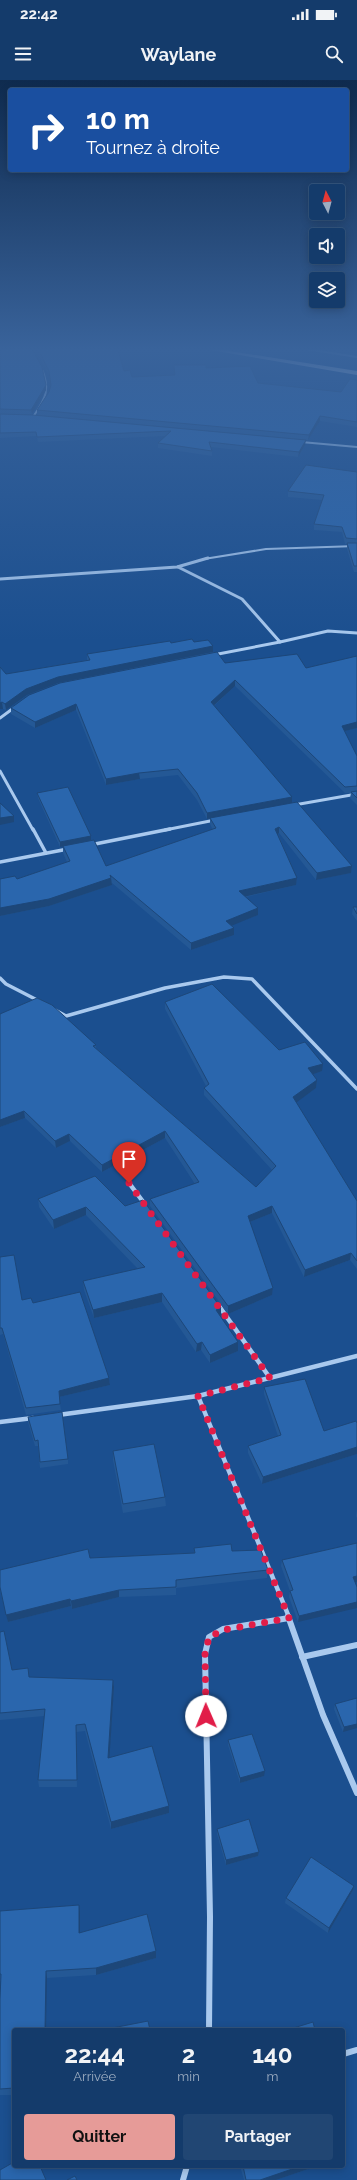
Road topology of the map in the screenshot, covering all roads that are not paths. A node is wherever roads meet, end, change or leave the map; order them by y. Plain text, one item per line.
1 (337, 445) edge
2 (357, 447) edge
3 (357, 546) edge
4 (177, 567) junction
5 (0, 580) edge
6 (357, 633) edge
7 (280, 642) junction
8 (211, 656) edge
9 (17, 706) edge
10 (0, 718) edge
11 (0, 771) edge
12 (357, 794) edge
13 (292, 805) edge
14 (223, 819) edge
15 (84, 846) edge
16 (76, 847) edge
17 (46, 854) junction
18 (0, 862) edge
19 (0, 978) edge
20 (46, 1005) edge
21 (53, 1009) edge
22 (357, 1089) edge
23 (129, 1183) dead end
24 (148, 1208) edge
25 (216, 1302) edge
26 (357, 1356) edge
27 (270, 1378) junction
28 (198, 1396) junction
29 (55, 1415) edge
30 (40, 1417) edge
31 (0, 1422) edge
32 (289, 1618) junction
33 (357, 1644) edge
34 (302, 1657) junction
35 (357, 1793) edge
36 (209, 2028) edge
37 (357, 2050) edge
38 (345, 2053) edge
39 (186, 2168) edge
40 (183, 2180) edge

1 - 2 street
3 - 4 street
4 - 5 street
4 - 7 street
6 - 7 street
7 - 8 street
9 - 10 street
11 - 17 street
12 - 13 street
14 - 15 street
16 - 17 street
17 - 18 street
19 - 20 street
21 - 22 street
23 - 24 street
25 - 27 street
26 - 27 street
27 - 28 street
28 - 29 street
28 - 32 street
30 - 31 street
32 - 34 street
32 - 36 street
33 - 34 street
34 - 35 street
37 - 38 street
39 - 40 street

